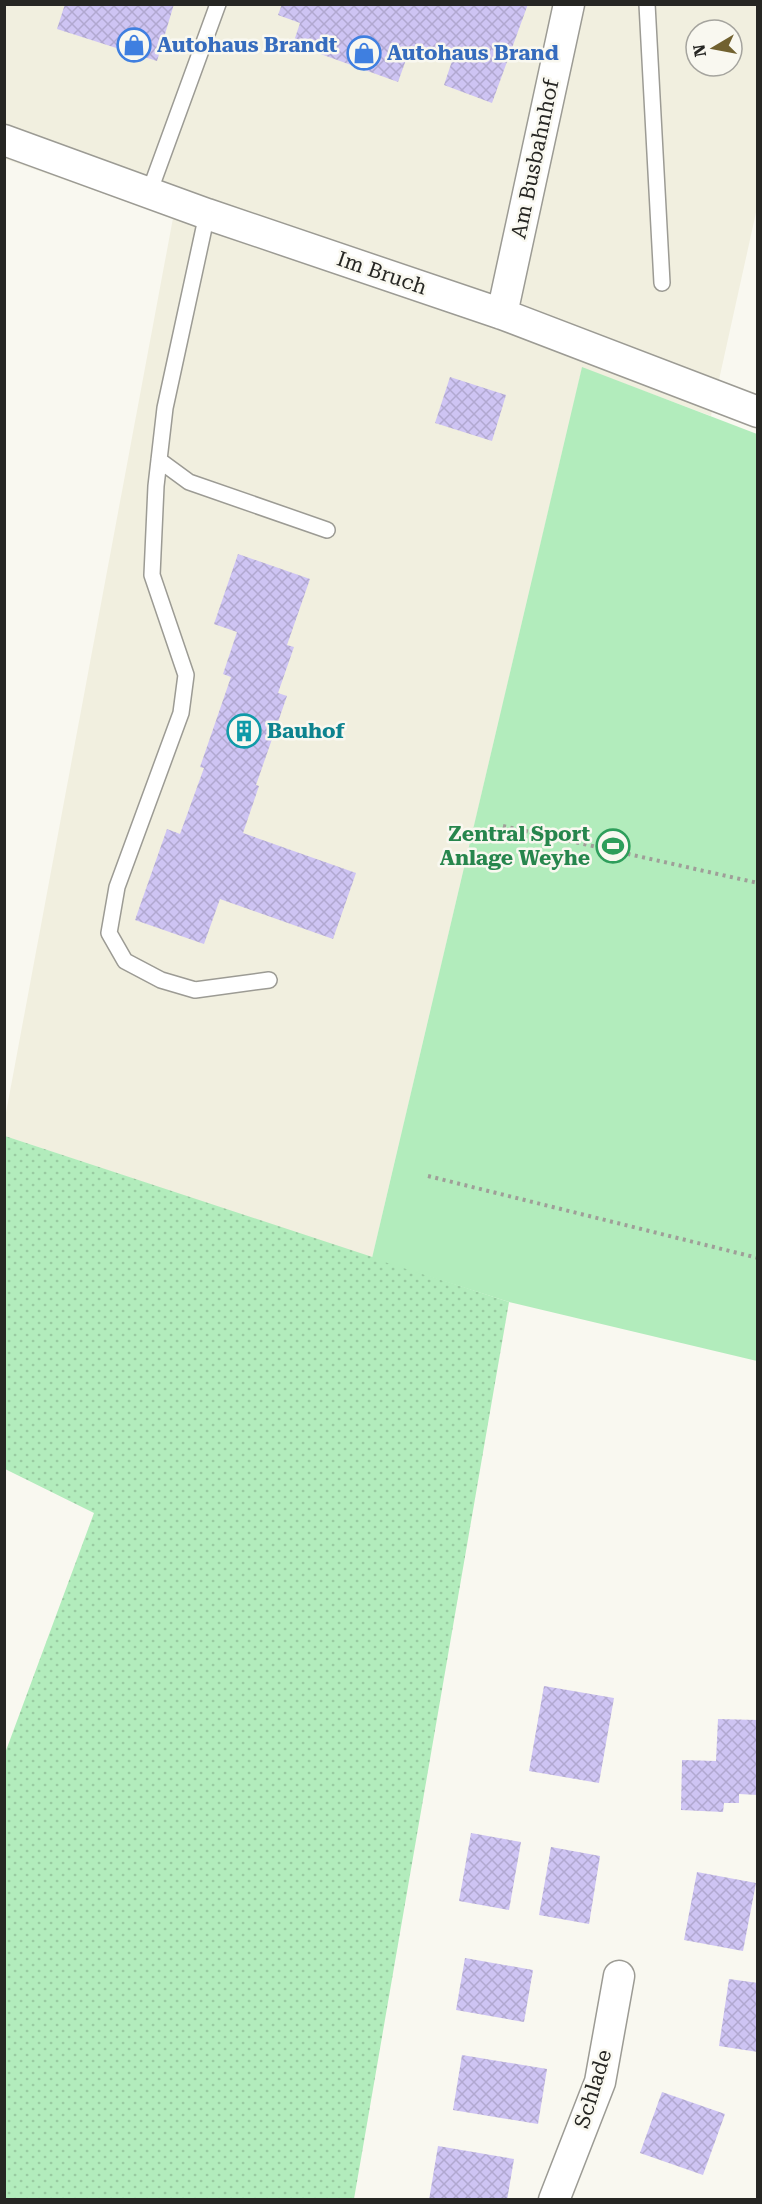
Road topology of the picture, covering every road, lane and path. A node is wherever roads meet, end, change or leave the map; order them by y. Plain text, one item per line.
1 (218, 4) edge
2 (569, 4) edge
3 (648, 4) edge
4 (4, 140) edge
5 (149, 193) junction
6 (207, 214) junction
7 (663, 283) dead end
8 (502, 314) junction
9 (758, 411) edge
10 (159, 460) junction
11 (327, 531) dead end
12 (503, 826) dead end
13 (758, 883) edge
14 (268, 980) dead end
15 (428, 1176) dead end
16 (758, 1258) edge
17 (619, 1976) dead end
18 (554, 2199) edge

1 - 5 lane
2 - 8 street, Am Busbahnhof
3 - 7 lane
4 - 5 street, Im Bruch
5 - 6 street, Im Bruch
6 - 8 street, Im Bruch
6 - 10 lane
8 - 9 street, Im Bruch
10 - 11 lane
10 - 14 lane
12 - 13 path
15 - 16 path
17 - 18 street, Schlade

